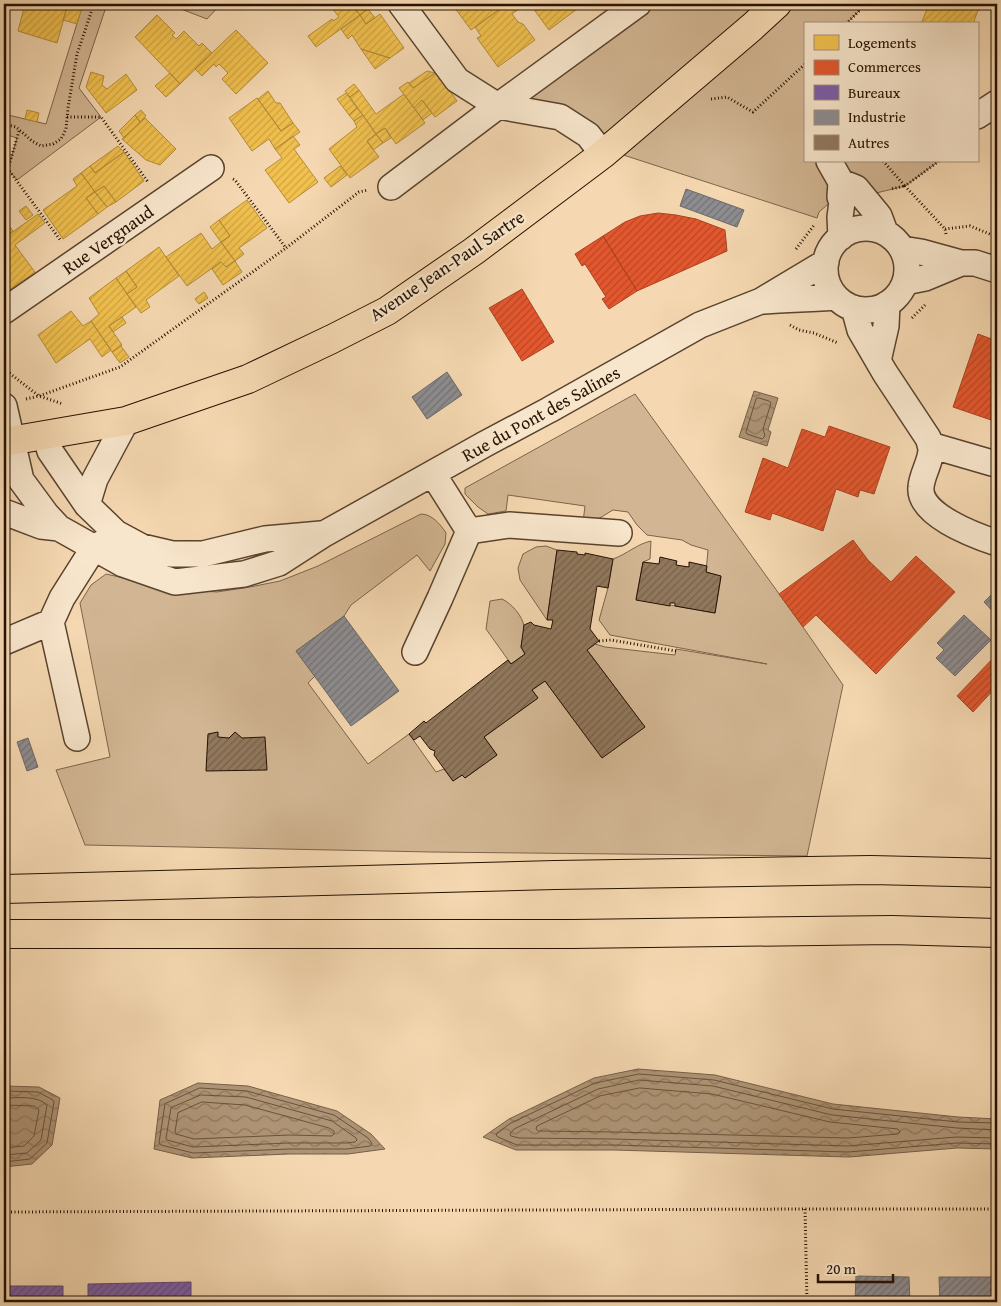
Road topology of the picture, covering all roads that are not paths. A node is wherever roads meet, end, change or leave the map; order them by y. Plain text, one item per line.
1 (401, 4) edge
2 (638, 4) edge
3 (777, 4) edge
4 (997, 103) edge
5 (498, 106) junction
6 (978, 115) edge
7 (603, 154) junction
8 (211, 168) road end
9 (835, 172) edge
10 (391, 187) road end
11 (841, 237) junction
12 (893, 240) junction
13 (826, 262) junction
14 (960, 263) junction
15 (997, 270) edge
16 (905, 282) junction
17 (761, 301) junction
18 (845, 302) junction
19 (887, 304) junction
20 (4, 311) edge
21 (878, 361) junction
22 (4, 406) edge
23 (126, 421) junction
24 (45, 435) junction
25 (8, 442) edge
26 (930, 445) junction
27 (992, 463) dead end
28 (433, 474) junction
29 (87, 505) junction
30 (4, 512) edge
31 (59, 528) junction
32 (469, 531) junction
33 (116, 533) junction
34 (619, 533) dead end
35 (324, 534) junction
36 (997, 543) edge
37 (95, 548) junction
38 (51, 622) junction
39 (4, 642) edge
40 (415, 652) dead end
41 (77, 738) dead end
42 (997, 873) edge
43 (4, 888) edge
44 (997, 933) edge
45 (4, 934) edge

1 - 5 street
2 - 5 street
3 - 7 main road, Avenue Jean-Paul Sartre
4 - 6 street
5 - 7 street
5 - 10 street
7 - 23 main road, Avenue Jean-Paul Sartre
8 - 20 street, Rue Vergnaud
9 - 11 street
9 - 12 street
11 - 12 street
11 - 13 street
12 - 14 street
12 - 16 street
13 - 17 street, Rue du Pont des Salines
13 - 18 street
14 - 15 street
14 - 16 street
16 - 19 street
17 - 18 street, Rue du Pont des Salines
17 - 28 street, Rue du Pont des Salines
18 - 19 street, Rue du Pont des Salines
18 - 21 street
19 - 21 street
21 - 26 street
22 - 25 street, Rue du Pont des Salines
23 - 24 main road, Avenue Jean-Paul Sartre
23 - 29 street
24 - 25 main road, Avenue Jean-Paul Sartre
24 - 29 street, Rue du Pont des Salines
25 - 31 street, Rue du Pont des Salines
26 - 27 street
26 - 36 street
28 - 32 street
28 - 35 street, Rue du Pont des Salines
29 - 33 street, Rue du Pont des Salines
30 - 31 street, Rue du Pont des Salines
31 - 37 street, Rue du Pont des Salines
32 - 34 street
32 - 40 street
33 - 35 street, Rue du Pont des Salines
33 - 37 street
35 - 37 street, Rue du Pont des Salines
37 - 38 street
38 - 39 street
38 - 41 street
42 - 43 main road
44 - 45 main road

